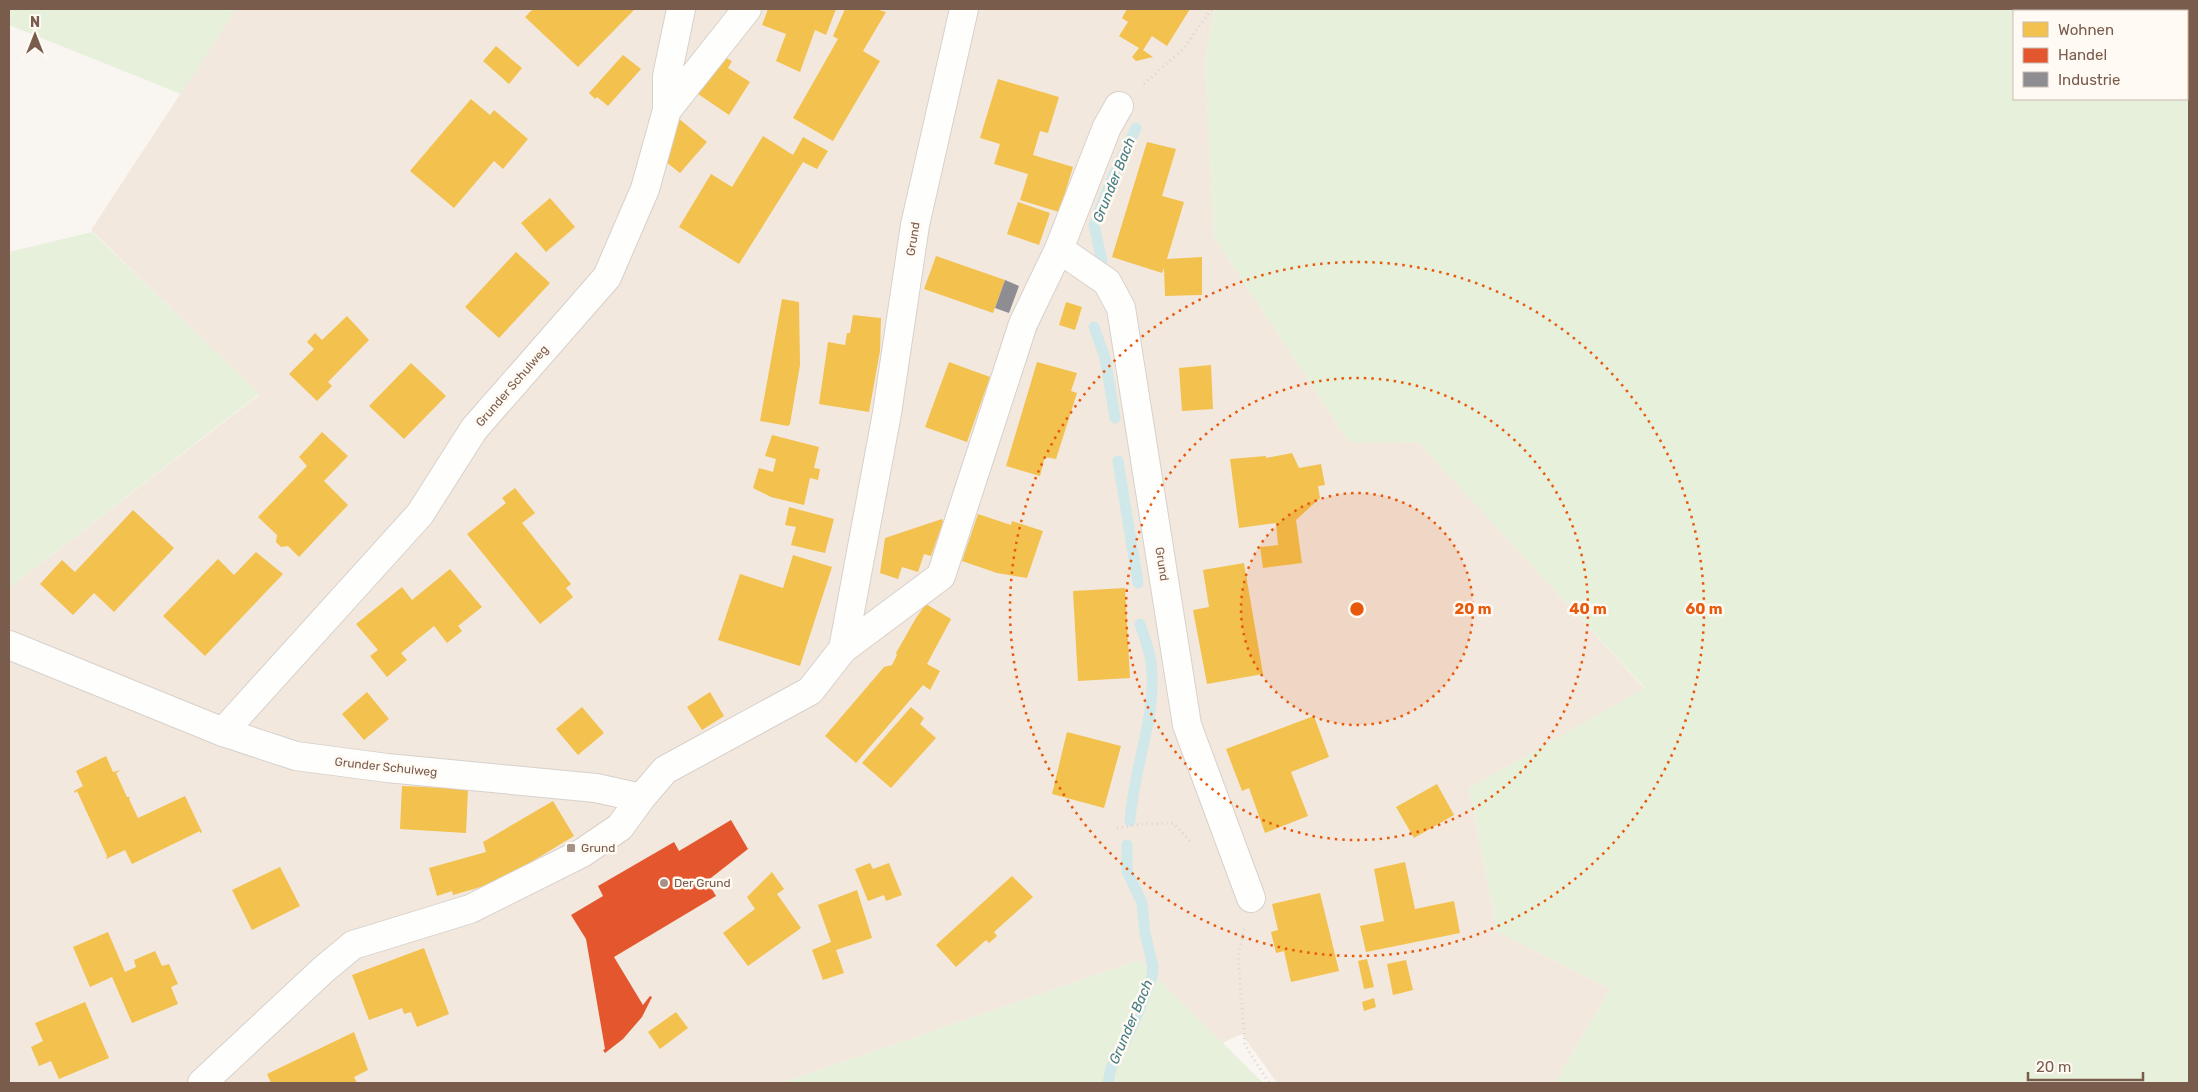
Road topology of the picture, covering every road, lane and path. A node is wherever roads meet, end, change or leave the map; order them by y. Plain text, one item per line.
1 (681, 9) edge
2 (747, 9) edge
3 (964, 9) edge
4 (1212, 9) edge
5 (1119, 106) joint
6 (667, 110) junction
7 (1059, 249) junction
8 (9, 645) edge
9 (843, 649) junction
10 (223, 732) junction
11 (641, 798) junction
12 (1142, 824) dead end
13 (1117, 828) dead end
14 (1251, 898) joint
15 (202, 1083) edge
16 (1269, 1083) edge

1 - 6 street
2 - 6 street, Grunder Schulweg
3 - 9 street, Grund
4 - 5 path
5 - 7 street, Grund
6 - 10 street, Grunder Schulweg
7 - 9 street, Grund
7 - 14 street, Grund
8 - 10 street, Grunder Schulweg
9 - 11 street, Grund
10 - 11 street, Grunder Schulweg
11 - 15 street, Grund
12 - 13 path
14 - 16 path

